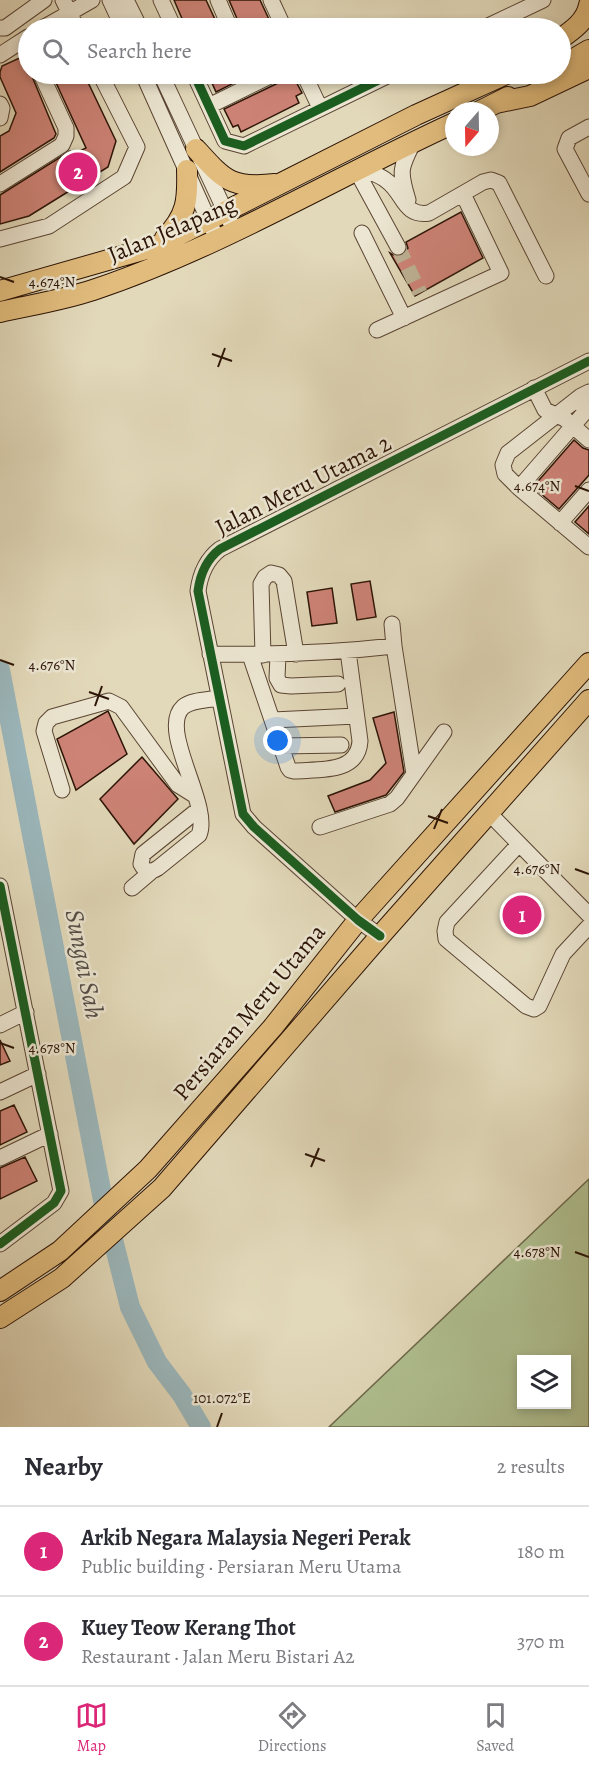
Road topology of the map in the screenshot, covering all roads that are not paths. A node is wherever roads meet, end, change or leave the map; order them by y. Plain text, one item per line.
1 (44, 0) edge
2 (92, 0) edge
3 (110, 0) edge
4 (126, 0) edge
5 (161, 0) edge
6 (218, 0) edge
7 (271, 0) edge
8 (543, 0) edge
9 (589, 5) edge
10 (66, 6) edge
11 (19, 18) edge
12 (53, 18) edge
13 (118, 18) edge
14 (135, 18) edge
15 (169, 18) edge
16 (226, 18) edge
17 (279, 18) edge
18 (505, 18) edge
19 (18, 19) edge
20 (0, 28) edge
21 (571, 31) edge
22 (589, 35) edge
23 (571, 43) edge
24 (18, 46) edge
25 (589, 50) edge
26 (0, 55) edge
27 (571, 61) edge
28 (589, 68) edge
29 (571, 77) edge
30 (46, 84) edge
31 (105, 84) edge
32 (148, 84) edge
33 (166, 84) edge
34 (199, 84) edge
35 (244, 84) edge
36 (309, 84) edge
37 (370, 84) edge
38 (484, 84) edge
39 (531, 84) edge
40 (555, 84) edge
41 (497, 102) edge
42 (0, 104) edge
43 (499, 104) edge
44 (209, 106) junction
45 (320, 108) junction
46 (0, 118) edge
47 (445, 127) edge
48 (589, 127) edge
49 (414, 141) junction
50 (196, 148) junction
51 (347, 151) junction
52 (359, 169) junction
53 (187, 170) junction
54 (284, 183) junction
55 (0, 184) edge
56 (588, 188) edge
57 (463, 194) junction
58 (412, 212) junction
59 (216, 216) junction
60 (362, 233) dead end
61 (225, 235) junction
62 (0, 240) edge
63 (157, 246) junction
64 (398, 247) tunnel mouth
65 (546, 276) dead end
66 (0, 291) edge
67 (420, 293) tunnel mouth
68 (427, 307) junction
69 (0, 312) edge
70 (404, 318) junction
71 (377, 330) dead end
72 (589, 361) edge
73 (534, 388) junction
74 (585, 394) edge
75 (556, 416) junction
76 (573, 426) junction
77 (589, 440) edge
78 (519, 488) junction
79 (589, 490) edge
80 (560, 523) junction
81 (589, 547) edge
82 (288, 564) dead end
83 (275, 574) junction
84 (392, 624) dead end
85 (394, 646) junction
86 (348, 651) junction
87 (210, 654) junction
88 (296, 654) junction
89 (264, 655) junction
90 (589, 663) edge
91 (338, 684) dead end
92 (218, 693) junction
93 (589, 700) edge
94 (356, 718) junction
95 (273, 720) junction
96 (444, 732) dead end
97 (341, 745) junction
98 (281, 746) junction
99 (329, 768) junction
100 (414, 774) junction
101 (62, 790) dead end
102 (196, 802) junction
103 (489, 813) junction
104 (320, 827) dead end
105 (519, 844) junction
106 (132, 888) dead end
107 (0, 891) edge
108 (589, 915) edge
109 (358, 920) junction
110 (589, 926) edge
111 (380, 936) junction
112 (7, 956) edge
113 (26, 1012) junction
114 (0, 1025) edge
115 (273, 1028) junction
116 (286, 1045) junction
117 (38, 1074) junction
118 (0, 1092) edge
119 (50, 1134) junction
120 (0, 1158) edge
121 (0, 1244) edge
122 (0, 1291) edge
123 (0, 1318) edge

1 - 11 street
2 - 10 street
3 - 13 street
4 - 14 street
5 - 15 street
6 - 16 street
7 - 17 street
8 - 18 street
9 - 21 main road
10 - 12 street
19 - 20 street
22 - 23 main road
24 - 26 street
25 - 27 main road
28 - 29 main road
30 - 55 street
31 - 62 street
32 - 53 street
33 - 50 street
34 - 44 street
35 - 44 street
36 - 45 street
37 - 45 street
38 - 51 main road, Jalan Jelapang
39 - 41 main road
40 - 43 main road
42 - 46 street
44 - 45 street
47 - 49 main road, Jalan Jelapang
48 - 56 street
49 - 52 main road, Jalan Jelapang
49 - 58 street
50 - 54 main road
50 - 59 street
51 - 52 main road
51 - 54 main road, Jalan Jelapang
52 - 58 street
52 - 61 main road, Jalan Jelapang
52 - 64 street
53 - 59 street
53 - 63 main road
54 - 59 main road, Jalan Jelapang
57 - 58 street
57 - 65 street
57 - 68 street
59 - 61 street
59 - 63 main road, Jalan Jelapang
60 - 70 street
61 - 69 main road, Jalan Jelapang
63 - 66 main road, Jalan Jelapang
67 - 68 street
68 - 70 street
70 - 71 street
72 - 73 street, Jalan Meru Utama 2
73 - 75 street
73 - 87 street, Jalan Meru Utama 2
74 - 75 street
74 - 76 street
75 - 76 street
75 - 78 street
76 - 77 street
76 - 78 street
78 - 80 street
79 - 80 street
80 - 81 street
82 - 83 street
83 - 88 street
83 - 89 street
84 - 85 street
85 - 86 street
85 - 100 street
86 - 88 street
86 - 94 street
87 - 89 street
87 - 92 street, Jalan Meru Utama 2
88 - 89 street
89 - 91 street
89 - 95 street
90 - 109 main road, Persiaran Meru Utama
92 - 102 street
92 - 109 street, Jalan Meru Utama 2
93 - 103 main road, Persiaran Meru Utama
94 - 95 street
94 - 97 street
94 - 99 street
95 - 98 street
96 - 100 street
97 - 98 street
97 - 99 street
98 - 99 street
100 - 104 street
101 - 102 street
102 - 106 street
103 - 105 street
103 - 111 main road, Persiaran Meru Utama
105 - 108 street
105 - 110 street
107 - 112 street
109 - 111 street, Jalan Meru Utama 2
109 - 115 main road, Persiaran Meru Utama
111 - 116 main road, Persiaran Meru Utama
112 - 113 street
113 - 114 street
113 - 117 street
115 - 116 main road
115 - 122 main road, Persiaran Meru Utama
116 - 123 main road, Persiaran Meru Utama
117 - 118 street
117 - 119 street
119 - 120 street
119 - 121 street

